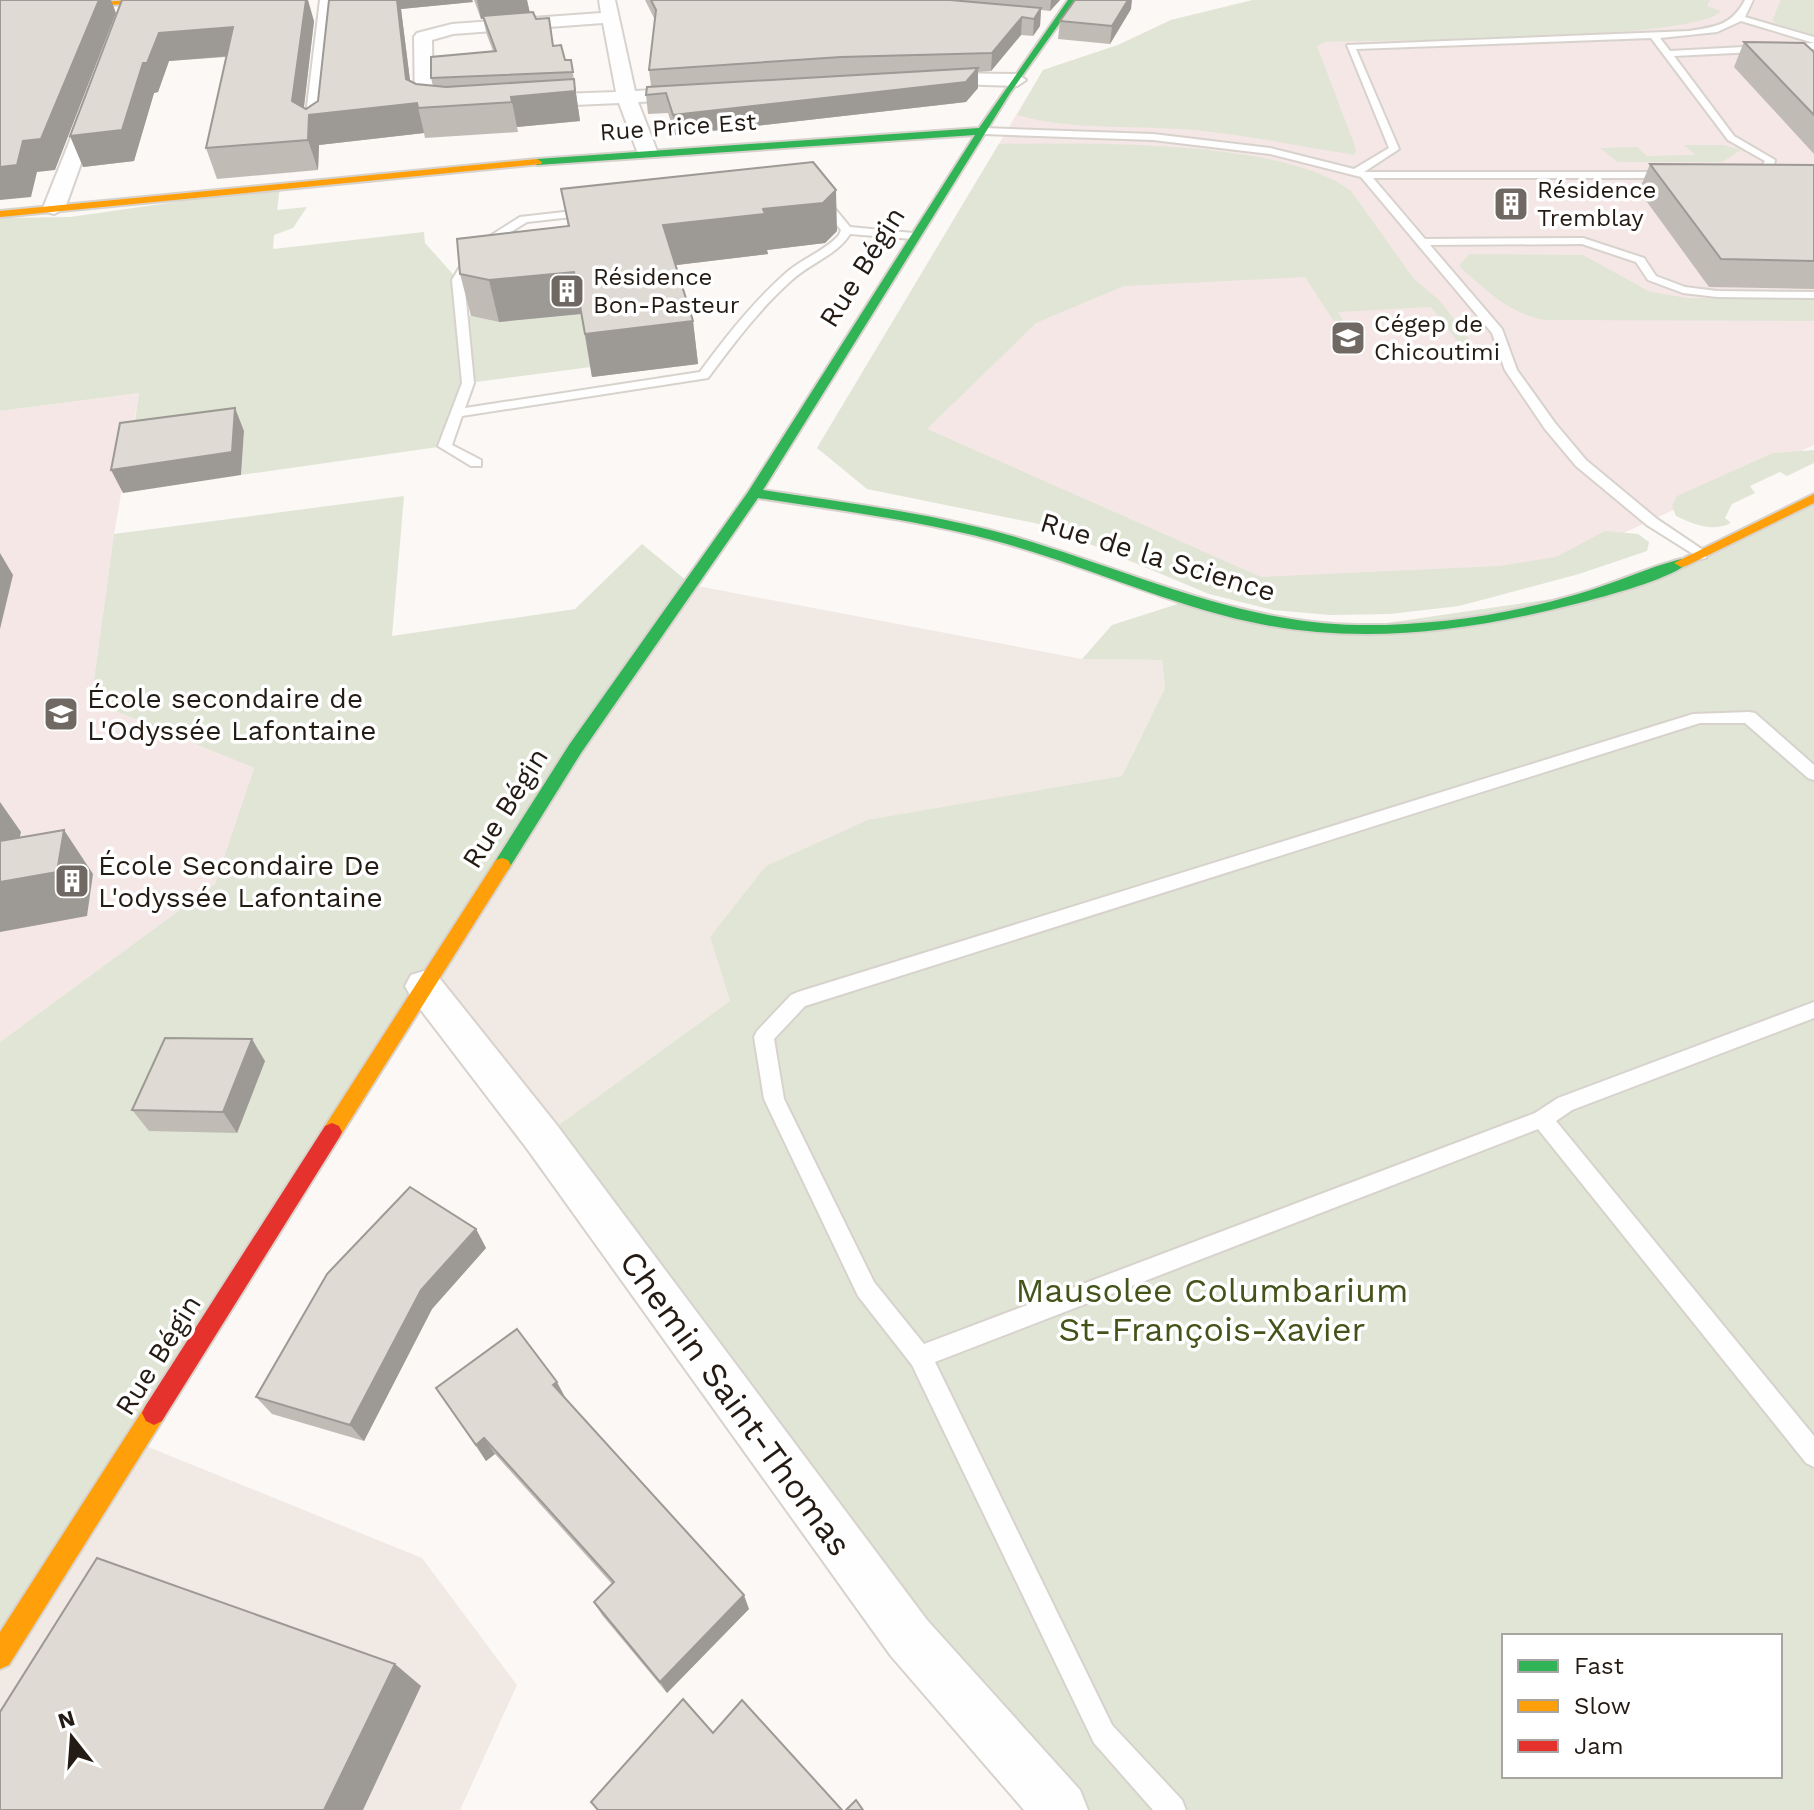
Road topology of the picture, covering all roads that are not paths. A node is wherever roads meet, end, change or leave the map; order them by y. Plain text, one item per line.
1 (160, 0) edge
2 (328, 0) edge
3 (1072, 0) edge
4 (1749, 0) edge
5 (609, 9) edge
6 (0, 13) edge
7 (1740, 18) junction
8 (1655, 37) junction
9 (1814, 43) edge
10 (1668, 54) junction
11 (1017, 80) junction
12 (912, 81) edge
13 (98, 91) edge
14 (720, 92) edge
15 (627, 99) junction
16 (517, 102) edge
17 (472, 106) edge
18 (314, 131) edge
19 (984, 131) junction
20 (879, 140) junction
21 (647, 151) junction
22 (957, 170) junction
23 (1362, 173) junction
24 (1686, 175) edge
25 (1731, 175) edge
26 (824, 187) edge
27 (54, 208) junction
28 (600, 211) edge
29 (0, 214) edge
30 (847, 230) junction
31 (913, 236) junction
32 (1424, 242) junction
33 (1814, 295) edge
34 (458, 413) junction
35 (476, 463) dead end
36 (754, 493) junction
37 (1814, 498) edge
38 (1701, 555) junction
39 (1814, 774) edge
40 (424, 986) junction
41 (1814, 1010) edge
42 (1542, 1119) junction
43 (920, 1357) junction
44 (1814, 1455) edge
45 (0, 1656) edge
46 (1060, 1810) edge
47 (1172, 1810) edge

1 - 6 street
2 - 18 street
3 - 11 street, Rue Bégin
4 - 7 lane
5 - 15 street
5 - 17 street
7 - 8 lane
7 - 9 lane
8 - 10 lane
8 - 23 lane
9 - 10 lane
10 - 25 lane
11 - 12 street
11 - 19 street, Rue Bégin
13 - 27 street
14 - 15 street
15 - 16 street
15 - 21 street
19 - 20 street, Rue Price Est
19 - 22 street, Rue Bégin
19 - 23 lane, Rue Price Est
20 - 21 street, Rue Price Est
20 - 22 street
21 - 27 street, Rue Price Est
22 - 31 street, Rue Bégin
23 - 24 lane, Rue Price Est
23 - 32 lane
26 - 30 lane
27 - 29 street, Rue Price Est
28 - 34 lane
30 - 31 lane
30 - 34 lane
31 - 36 street, Rue Bégin
32 - 33 lane
32 - 38 lane
34 - 35 lane
36 - 38 street, Rue de la Science
36 - 40 street, Rue Bégin
37 - 38 street, Rue de la Science
39 - 43 lane
40 - 45 street, Rue Bégin
40 - 46 street, Chemin Saint-Thomas
41 - 42 lane
42 - 43 lane
42 - 44 lane
43 - 47 lane

